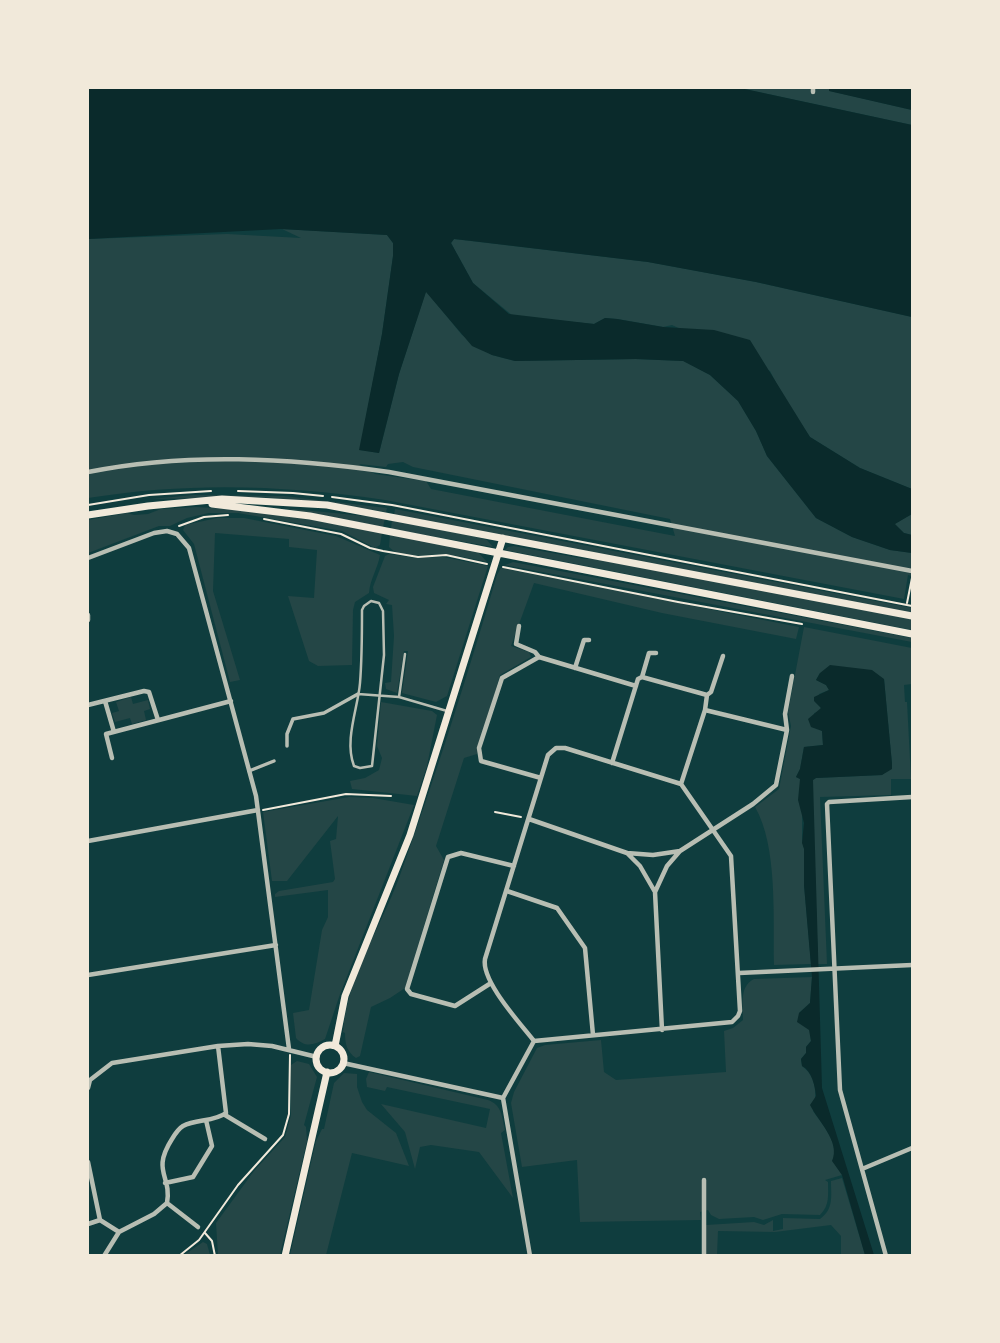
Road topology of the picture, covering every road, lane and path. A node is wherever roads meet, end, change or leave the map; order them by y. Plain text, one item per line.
1 (88, 472) edge
2 (201, 502) junction
3 (88, 515) edge
4 (229, 515) dead end
5 (261, 519) dead end
6 (175, 533) junction
7 (503, 538) junction
8 (499, 553) junction
9 (88, 558) edge
10 (495, 565) junction
11 (912, 574) edge
12 (907, 604) dead end
13 (912, 616) edge
14 (802, 624) dead end
15 (519, 625) dead end
16 (912, 634) edge
17 (589, 640) dead end
18 (656, 653) dead end
19 (405, 654) dead end
20 (723, 656) dead end
21 (539, 657) junction
22 (575, 668) junction
23 (792, 676) dead end
24 (642, 677) junction
25 (636, 686) junction
26 (358, 694) junction
27 (380, 694) junction
28 (707, 695) junction
29 (399, 697) junction
30 (105, 701) junction
31 (231, 701) junction
32 (88, 705) edge
33 (705, 710) junction
34 (450, 711) junction
35 (158, 720) junction
36 (786, 730) junction
37 (114, 732) junction
38 (287, 746) dead end
39 (111, 758) dead end
40 (274, 761) dead end
41 (612, 763) junction
42 (249, 771) junction
43 (541, 778) junction
44 (681, 784) junction
45 (391, 796) dead end
46 (912, 797) edge
47 (258, 810) junction
48 (495, 811) dead end
49 (529, 819) junction
50 (714, 831) junction
51 (88, 841) edge
52 (680, 851) junction
53 (627, 853) junction
54 (514, 866) junction
55 (507, 891) junction
56 (655, 892) junction
57 (276, 945) junction
58 (912, 965) edge
59 (834, 969) junction
60 (738, 972) junction
61 (88, 975) edge
62 (491, 983) junction
63 (662, 1030) junction
64 (593, 1035) junction
65 (534, 1041) junction
66 (218, 1046) junction
67 (335, 1046) junction
68 (289, 1049) junction
69 (317, 1057) junction
70 (289, 1059) dead end
71 (343, 1063) junction
72 (327, 1072) junction
73 (89, 1081) edge
74 (88, 1088) edge
75 (503, 1098) junction
76 (225, 1115) junction
77 (206, 1120) junction
78 (265, 1139) dead end
79 (912, 1148) edge
80 (88, 1162) edge
81 (862, 1169) junction
82 (705, 1180) dead end
83 (165, 1183) junction
84 (167, 1203) junction
85 (100, 1220) junction
86 (88, 1224) edge
87 (198, 1227) dead end
88 (119, 1232) junction
89 (204, 1232) junction
90 (104, 1255) edge
91 (179, 1255) edge
92 (215, 1255) edge
93 (285, 1255) edge
94 (530, 1255) edge
95 (704, 1255) edge
96 (886, 1255) edge

1 - 11 street
2 - 3 main road
2 - 7 main road
2 - 8 main road
4 - 6 path
5 - 10 path
6 - 9 street
6 - 31 street
7 - 8 main road
7 - 13 main road
8 - 10 main road
8 - 16 main road
10 - 14 path
10 - 34 main road
11 - 12 path
15 - 21 street
17 - 22 street
18 - 24 street
19 - 29 lane
20 - 28 street
21 - 22 street
21 - 43 street
22 - 25 street
23 - 36 street
24 - 25 street
24 - 28 street
25 - 41 street
26 - 27 lane
26 - 27 lane
26 - 27 lane
26 - 38 street
27 - 29 lane
28 - 33 street
29 - 34 lane
30 - 32 street
30 - 35 street
30 - 37 street
31 - 35 street
31 - 42 street
33 - 36 street
33 - 44 street
34 - 67 main road
35 - 37 street
36 - 50 street
37 - 39 street
40 - 42 street
41 - 43 street
41 - 44 street
42 - 47 street
43 - 49 street
44 - 50 street
45 - 47 path
46 - 59 street
47 - 51 street
47 - 57 street
48 - 49 path
49 - 53 street
49 - 54 street
50 - 52 street
50 - 60 street
52 - 53 street
52 - 56 street
53 - 56 street
54 - 55 street
54 - 62 street
55 - 62 street
55 - 64 street
56 - 63 street
57 - 61 street
57 - 68 street
58 - 59 street
59 - 60 street
59 - 81 street
60 - 63 street
62 - 65 street
63 - 64 street
64 - 65 street
65 - 75 street
66 - 68 street
66 - 73 street
66 - 76 street
67 - 69 main road
67 - 71 main road
68 - 69 street
69 - 72 main road
70 - 89 path
71 - 72 main road
71 - 75 street
72 - 93 main road
73 - 74 street
75 - 94 street
76 - 77 street
76 - 78 street
77 - 83 street
77 - 83 street
79 - 81 street
80 - 85 street
81 - 96 street
82 - 95 street
83 - 84 street
84 - 87 street
84 - 88 street
85 - 86 street
85 - 88 street
88 - 90 street
89 - 91 path
89 - 92 path

